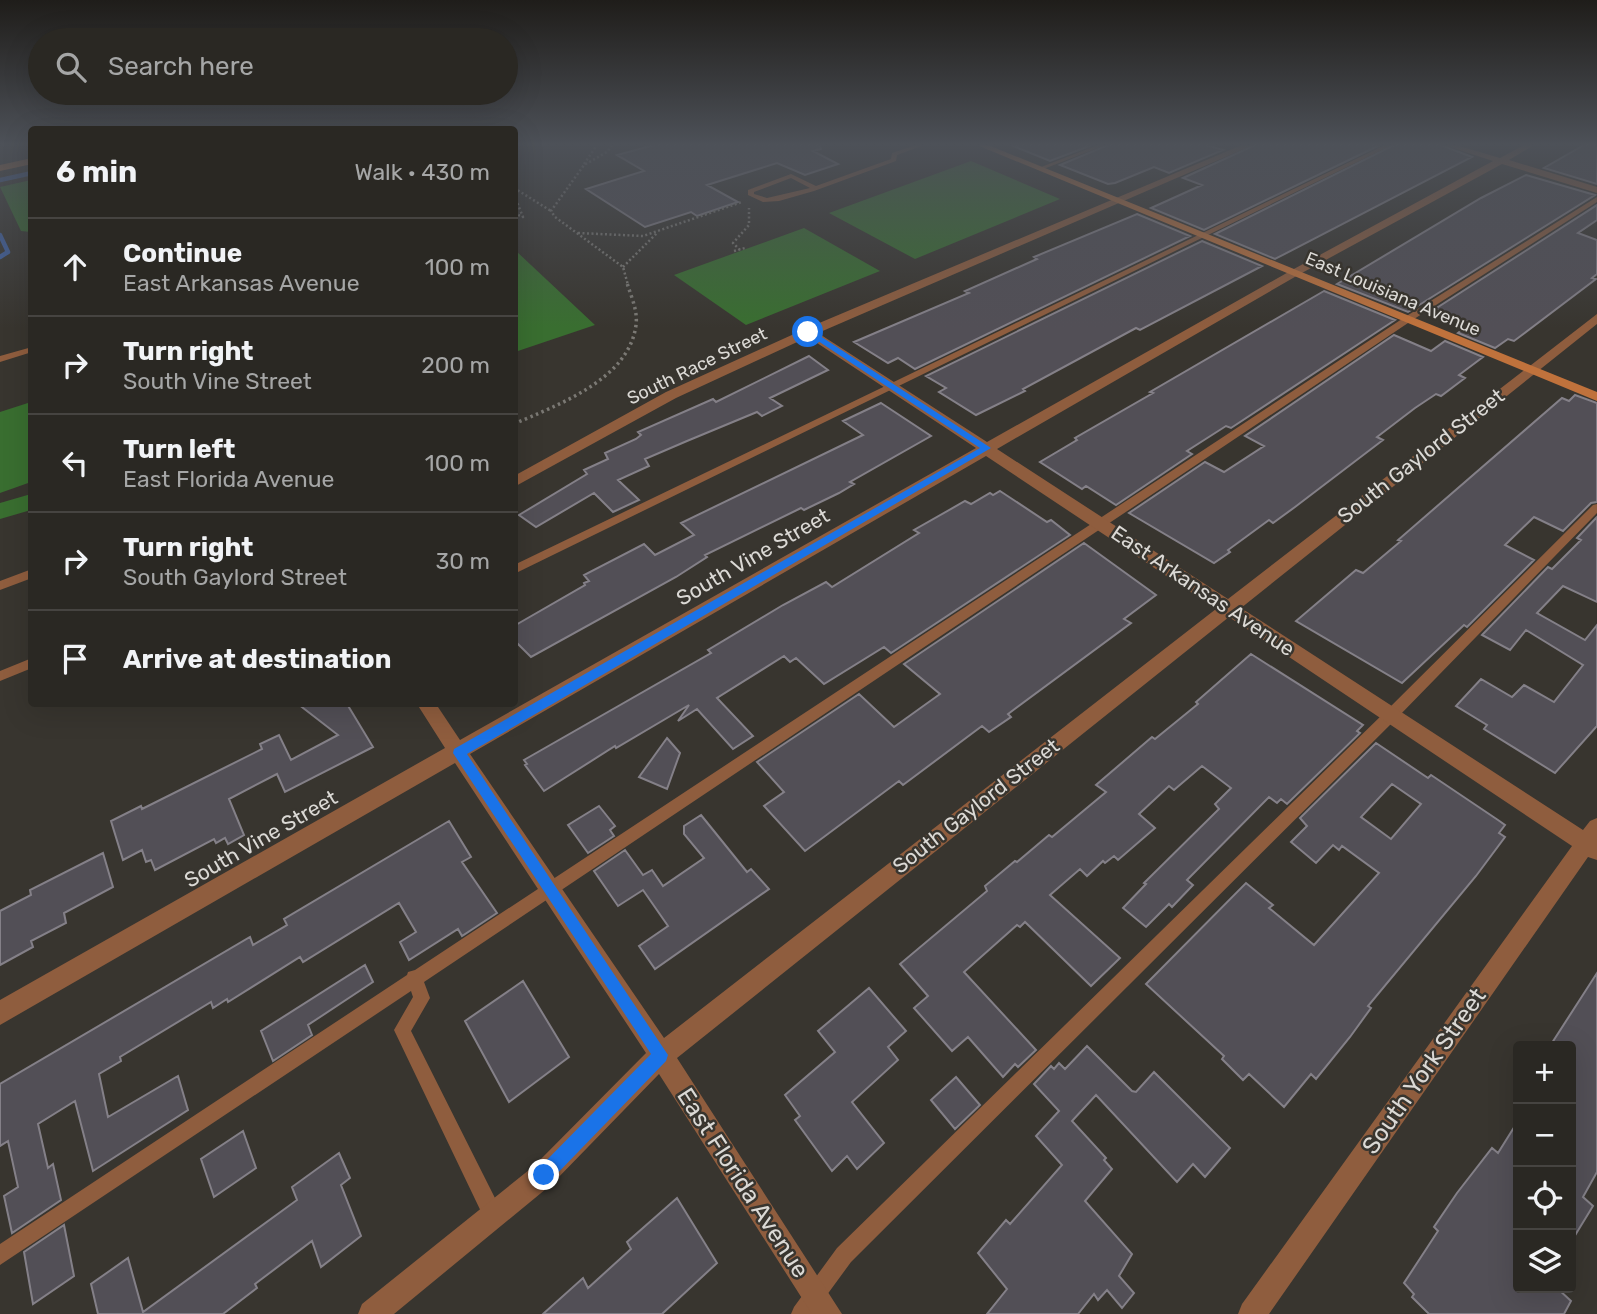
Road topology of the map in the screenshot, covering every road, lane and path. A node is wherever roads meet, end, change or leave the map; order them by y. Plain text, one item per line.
1 (543, 206) edge
2 (554, 206) edge
3 (731, 206) edge
4 (746, 206) edge
5 (1102, 206) edge
6 (1133, 206) edge
7 (1262, 206) edge
8 (1417, 206) edge
9 (1585, 206) edge
10 (551, 211) junction
11 (660, 230) junction
12 (577, 233) junction
13 (1204, 234) junction
14 (740, 250) dead end
15 (623, 267) junction
16 (1296, 272) junction
17 (1597, 318) edge
18 (1408, 319) junction
19 (808, 332) junction
20 (28, 350) edge
21 (0, 359) edge
22 (1531, 370) junction
23 (894, 387) junction
24 (1597, 397) edge
25 (518, 422) edge
26 (986, 448) junction
27 (518, 480) edge
28 (1597, 507) edge
29 (1100, 523) junction
30 (518, 568) edge
31 (28, 575) edge
32 (0, 586) edge
33 (1227, 608) junction
34 (28, 665) edge
35 (0, 676) edge
36 (428, 707) edge
37 (1391, 715) junction
38 (459, 753) junction
39 (1593, 841) edge
40 (549, 888) junction
41 (414, 978) junction
42 (0, 1013) edge
43 (661, 1055) junction
44 (494, 1215) junction
45 (0, 1255) edge
46 (815, 1308) edge
47 (372, 1314) edge
48 (1252, 1314) edge

1 - 10 path
2 - 10 path
3 - 11 path
4 - 14 path
5 - 19 street, South Race Street
6 - 13 street, East Louisiana Avenue
7 - 13 lane
8 - 16 street, South Vine Street
9 - 18 lane
10 - 12 path
11 - 12 path
11 - 15 path
12 - 15 path
13 - 16 street, East Louisiana Avenue
13 - 23 lane
15 - 25 path
16 - 18 street, East Louisiana Avenue
16 - 26 street, South Vine Street
17 - 22 street, South Gaylord Street
18 - 22 street, East Louisiana Avenue
18 - 29 lane
19 - 23 street, East Arkansas Avenue
19 - 27 street, South Race Street
20 - 21 lane
22 - 24 street, East Louisiana Avenue
22 - 33 street, South Gaylord Street
23 - 26 street, East Arkansas Avenue
23 - 30 lane
26 - 29 street, East Arkansas Avenue
26 - 38 street, South Vine Street
28 - 37 lane
29 - 33 street, East Arkansas Avenue
29 - 40 lane
31 - 32 lane
33 - 37 street, East Arkansas Avenue
33 - 43 street, South Gaylord Street
34 - 35 lane
36 - 38 street, East Florida Avenue
37 - 39 street, East Arkansas Avenue
37 - 46 lane
38 - 40 street, East Florida Avenue
38 - 42 street, South Vine Street
39 - 48 street, South York Street
40 - 41 lane
40 - 43 street, East Florida Avenue
41 - 44 lane
41 - 45 lane
43 - 44 street, South Gaylord Street
43 - 46 street, East Florida Avenue
44 - 47 street, South Gaylord Street

